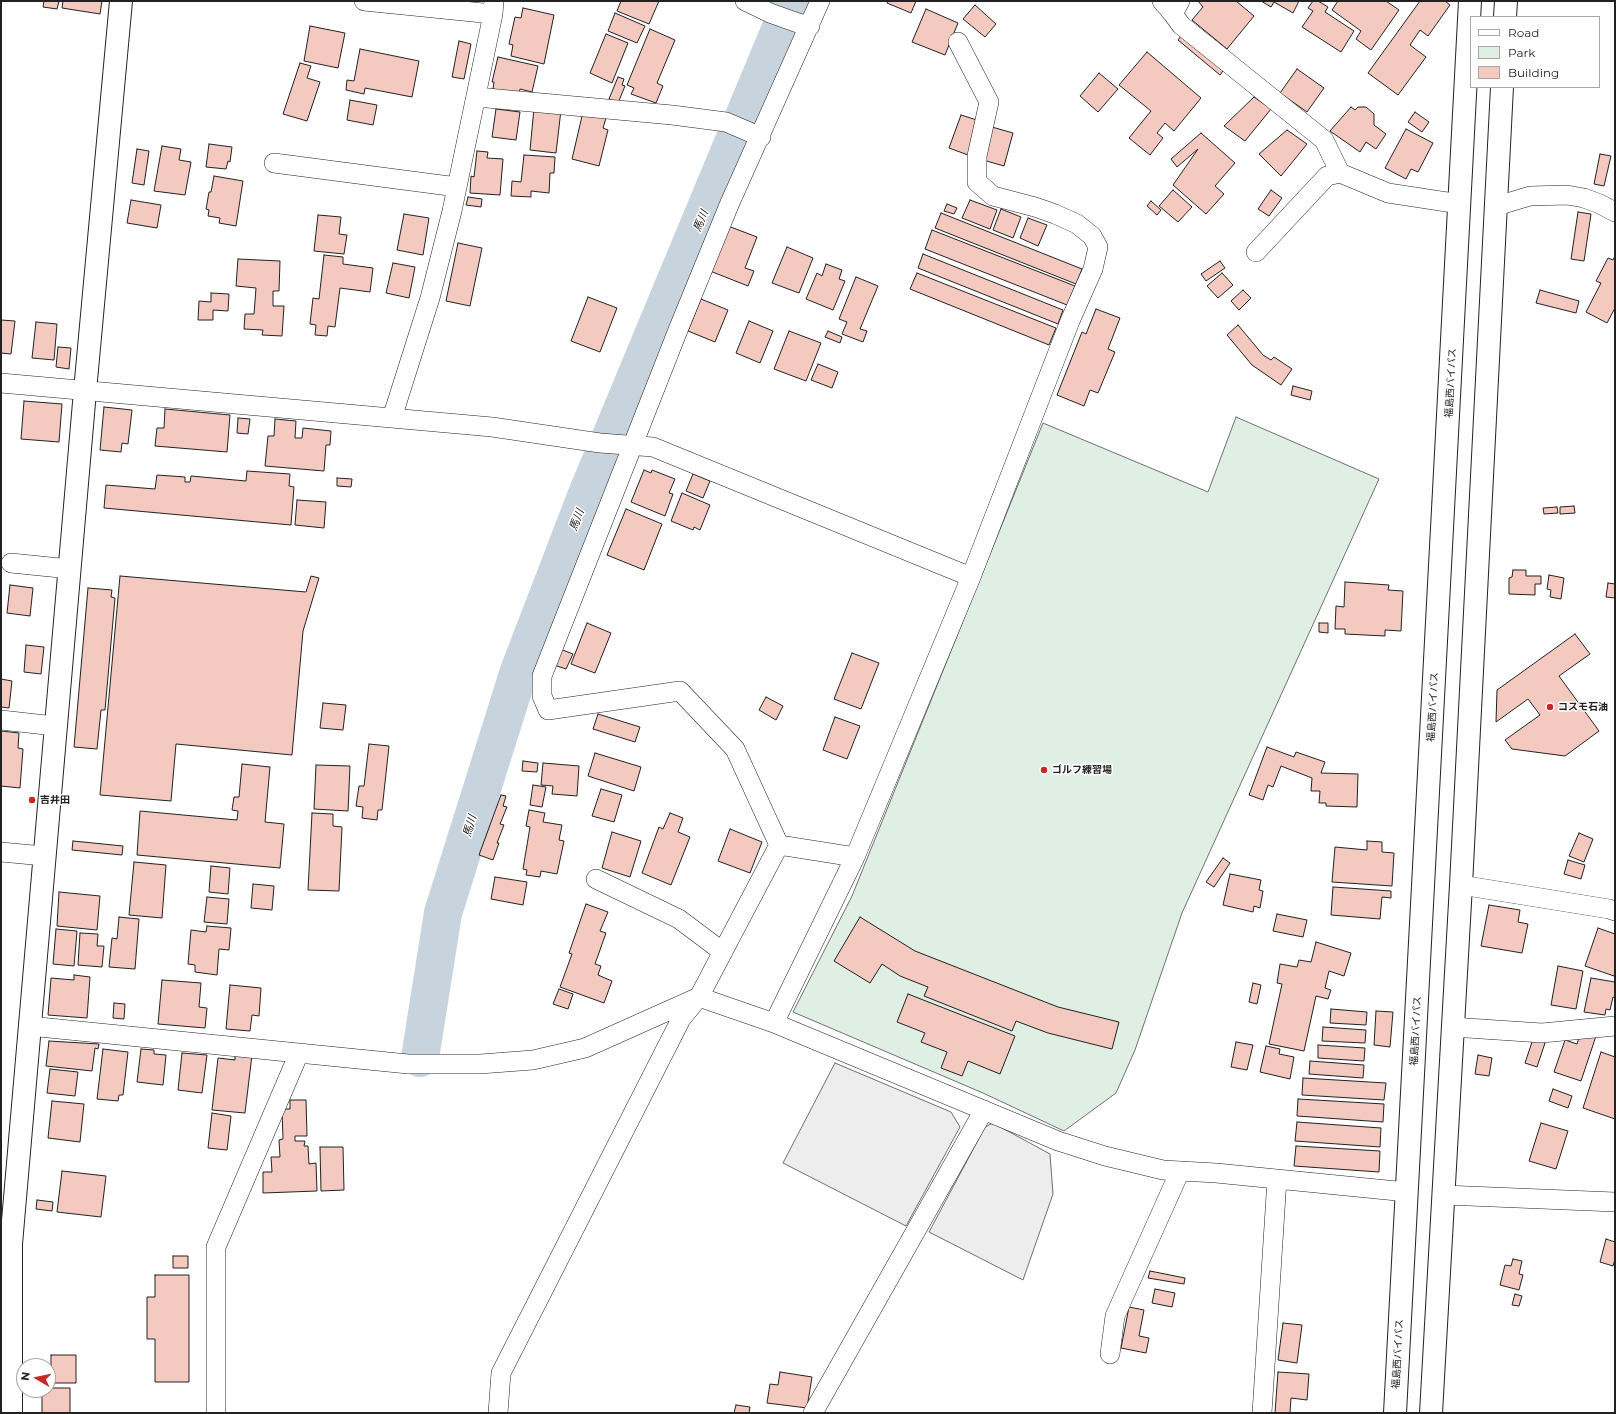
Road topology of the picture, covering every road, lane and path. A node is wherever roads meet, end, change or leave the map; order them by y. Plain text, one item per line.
1 (121, 1) edge
2 (364, 1) edge
3 (745, 1) edge
4 (820, 1) edge
5 (1470, 1) edge
6 (1506, 1) edge
7 (1172, 5) edge
8 (494, 7) edge
9 (1505, 16) edge
10 (804, 25) junction
11 (958, 42) dead end
12 (1502, 88) edge
13 (476, 97) junction
14 (754, 133) junction
15 (274, 163) dead end
16 (1340, 173) junction
17 (457, 187) junction
18 (1460, 204) junction
19 (1497, 206) junction
20 (1615, 212) edge
21 (1256, 252) dead end
22 (1, 383) edge
23 (85, 391) junction
24 (392, 418) junction
25 (627, 445) junction
26 (11, 562) dead end
27 (70, 569) junction
28 (971, 578) junction
29 (1, 720) edge
30 (55, 726) junction
31 (779, 845) junction
32 (1, 852) edge
33 (44, 856) junction
34 (855, 857) junction
35 (596, 879) dead end
36 (1461, 885) junction
37 (1615, 911) edge
38 (723, 952) junction
39 (699, 997) junction
40 (774, 1023) junction
41 (29, 1026) junction
42 (1615, 1026) edge
43 (1452, 1027) junction
44 (299, 1053) junction
45 (984, 1110) junction
46 (1180, 1171) junction
47 (1277, 1179) junction
48 (1407, 1192) junction
49 (1444, 1195) junction
50 (1615, 1202) edge
51 (6, 1244) edge
52 (1110, 1354) dead end
53 (6, 1365) edge
54 (11, 1413) edge
55 (216, 1413) edge
56 (498, 1413) edge
57 (813, 1413) edge
58 (1262, 1413) edge
59 (1395, 1413) edge
60 (1431, 1413) edge

1 - 23 main road
2 - 8 street
3 - 10 street
4 - 10 street
5 - 18 main road, 福島西バイパス
6 - 9 main road
7 - 16 street
8 - 13 street
10 - 14 street
11 - 28 street
12 - 19 main road
13 - 14 street
13 - 17 street
14 - 25 street
15 - 17 street
16 - 18 street
16 - 21 street
17 - 24 street
18 - 48 main road, 福島西バイパス
19 - 20 street
19 - 36 main road
22 - 23 street
23 - 24 street
23 - 27 main road
24 - 25 street
25 - 28 street
25 - 31 street
26 - 27 street
27 - 30 main road
28 - 34 street
29 - 30 street
30 - 33 main road
31 - 34 street
31 - 38 street
32 - 33 street
33 - 41 main road
34 - 40 street
35 - 38 street
36 - 37 street
36 - 43 main road
38 - 39 street
39 - 40 street
39 - 44 street
39 - 56 street
40 - 45 street
41 - 44 street
41 - 51 main road
42 - 43 street
43 - 49 main road
44 - 55 street
45 - 46 street
45 - 57 street
46 - 47 street
46 - 52 street
47 - 48 street
47 - 58 street
48 - 59 main road, 福島西バイパス
49 - 50 street
49 - 60 main road
51 - 53 main road
53 - 54 main road

